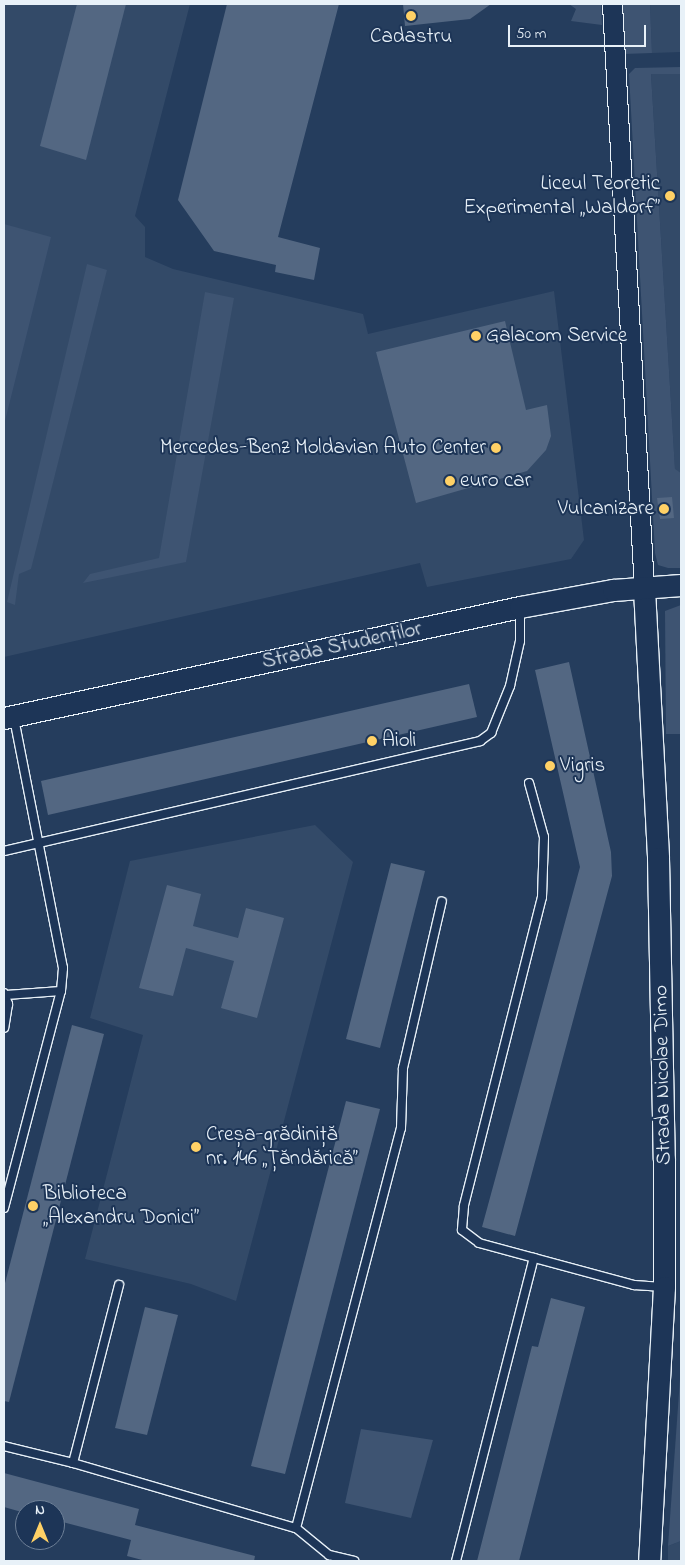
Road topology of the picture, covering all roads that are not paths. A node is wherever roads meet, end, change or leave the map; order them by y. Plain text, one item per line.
1 (612, 4) edge
2 (681, 585) edge
3 (644, 589) junction
4 (520, 607) junction
5 (9, 717) edge
6 (529, 784) dead end
7 (36, 844) junction
8 (4, 851) edge
9 (442, 901) dead end
10 (61, 991) junction
11 (5, 994) edge
12 (4, 1028) edge
13 (4, 1208) edge
14 (534, 1258) junction
15 (119, 1285) dead end
16 (664, 1287) junction
17 (4, 1446) edge
18 (73, 1463) junction
19 (296, 1528) junction
20 (354, 1561) edge
21 (456, 1561) edge
22 (648, 1561) edge

1 - 3 street
2 - 3 main road, Strada Studenților
3 - 4 main road, Strada Studenților
3 - 16 main road, Strada Nicolae Dimo
4 - 5 main road, Strada Studenților
4 - 7 lane
5 - 7 lane
6 - 14 lane
7 - 8 lane
7 - 10 lane
9 - 19 lane
10 - 11 lane
10 - 13 lane
11 - 12 lane
14 - 16 lane
14 - 21 lane
15 - 18 lane
16 - 22 main road, Strada Nicolae Dimo
17 - 18 lane
18 - 19 lane
19 - 20 lane

